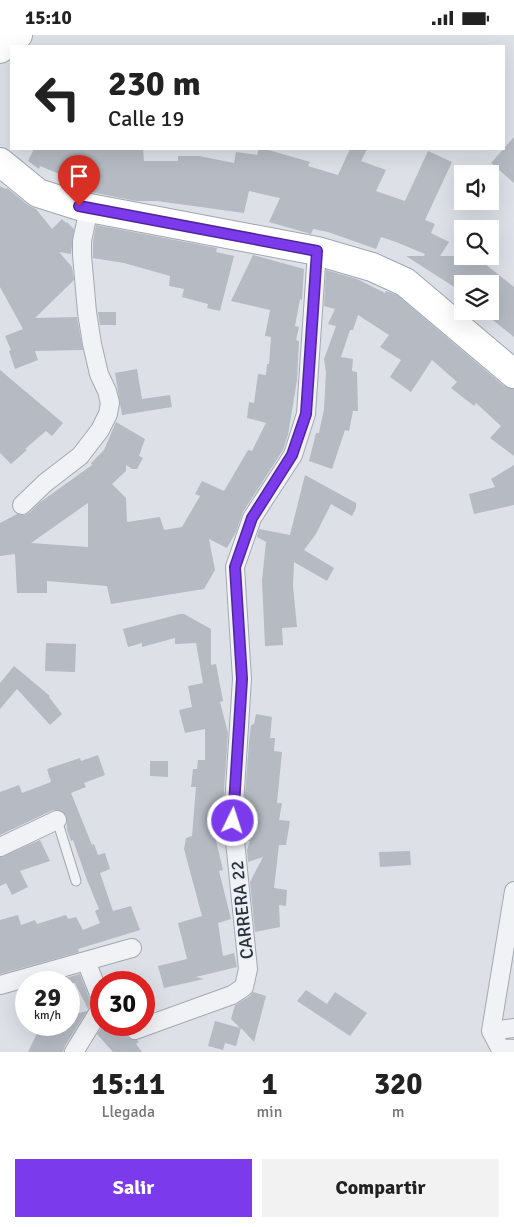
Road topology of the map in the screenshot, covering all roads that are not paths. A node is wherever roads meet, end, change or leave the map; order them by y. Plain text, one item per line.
1 (18, 35) edge
2 (0, 49) edge
3 (0, 162) edge
4 (89, 208) junction
5 (317, 251) junction
6 (514, 374) edge
7 (22, 505) dead end
8 (57, 820) joint
9 (0, 847) edge
10 (76, 881) dead end
11 (514, 891) edge
12 (132, 948) dead end
13 (86, 961) junction
14 (90, 971) edge
15 (0, 985) edge
16 (155, 1023) edge
17 (90, 1026) edge
18 (514, 1028) edge
19 (491, 1031) junction
20 (514, 1049) edge
21 (74, 1052) edge

1 - 2 main road
3 - 4 main road
4 - 5 main road
4 - 7 street
5 - 6 main road
5 - 16 street, CARRERA 22
8 - 9 street
8 - 10 lane
11 - 19 street
12 - 13 street
13 - 14 street
13 - 15 street
17 - 21 street
18 - 19 street
19 - 20 street

